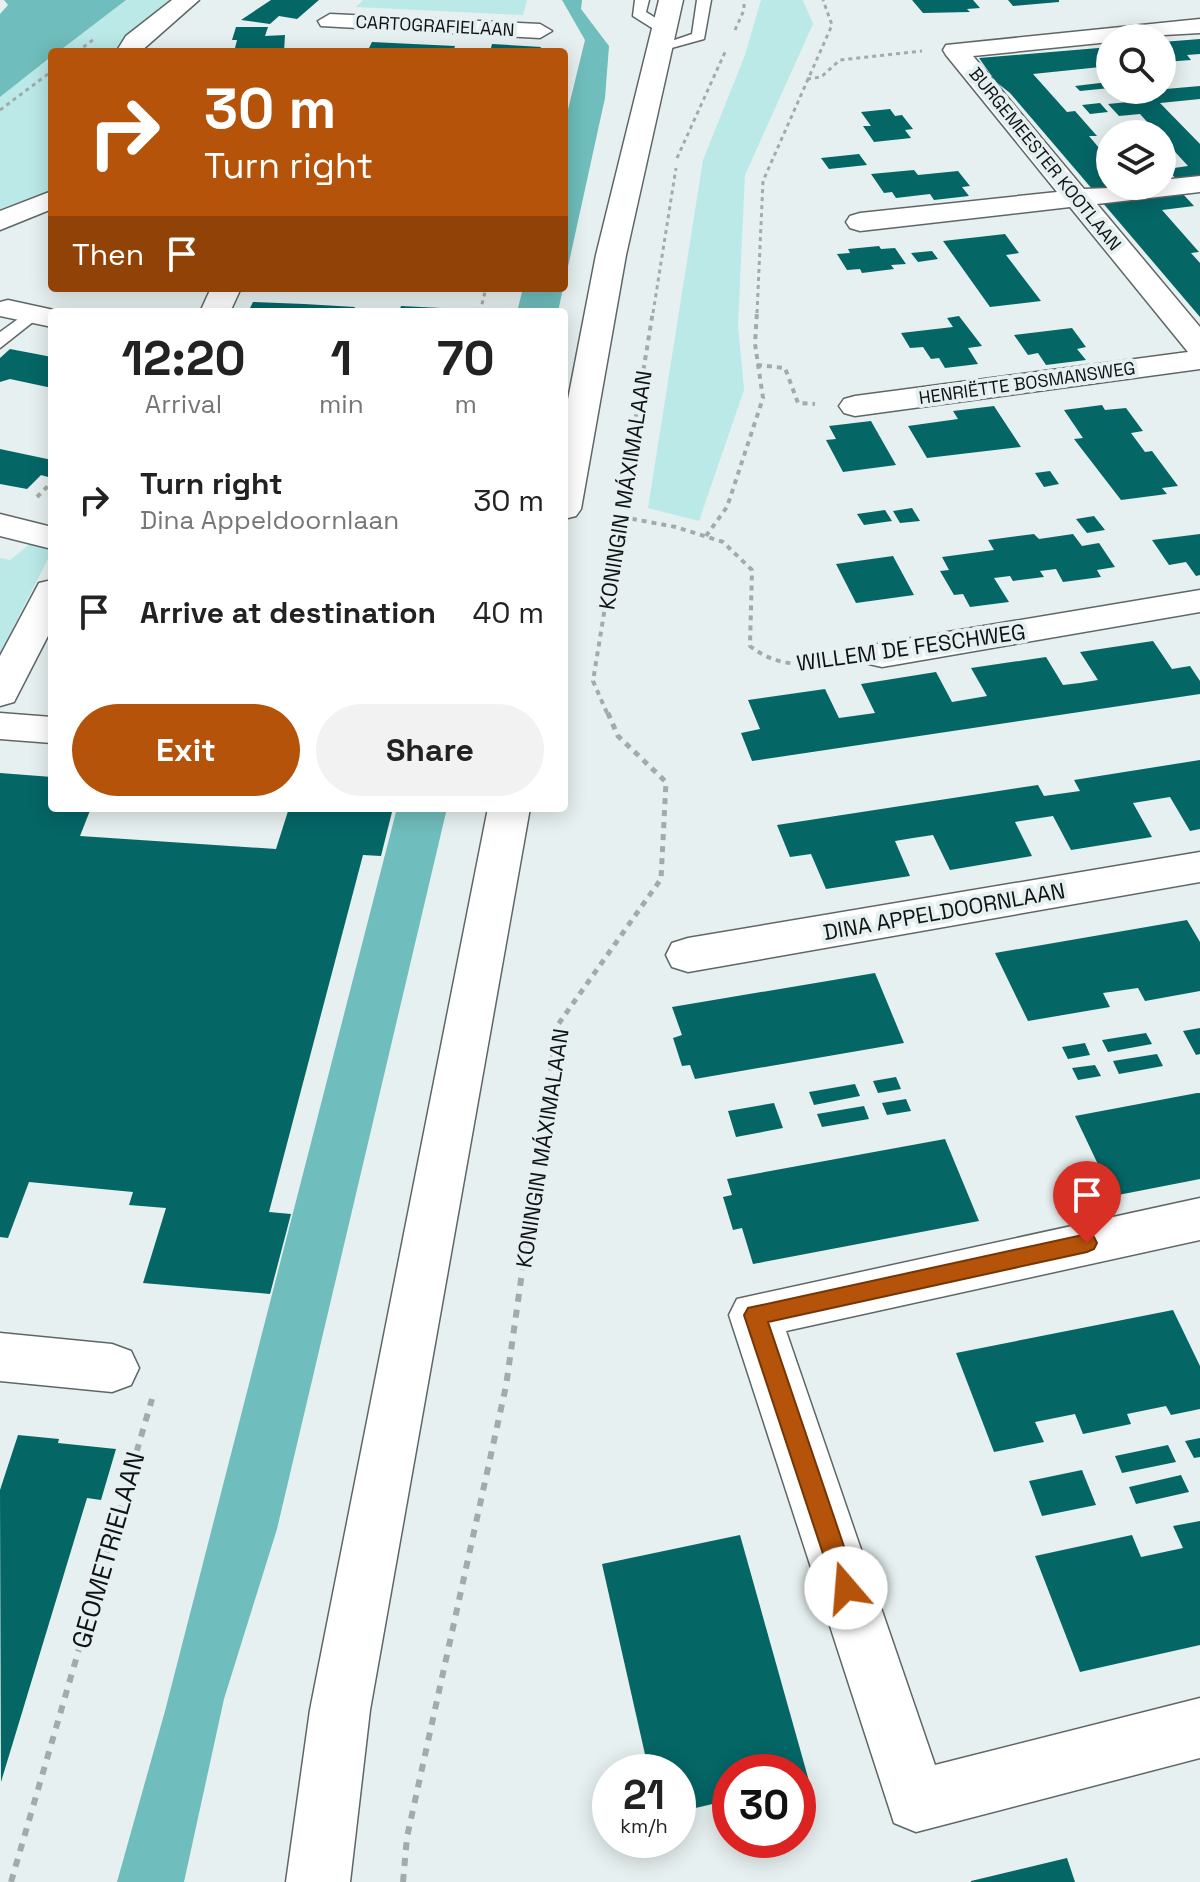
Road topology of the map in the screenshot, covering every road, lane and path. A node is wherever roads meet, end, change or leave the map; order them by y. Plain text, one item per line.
1 (187, 0) edge
2 (350, 0) edge
3 (642, 0) edge
4 (671, 0) edge
5 (704, 0) edge
6 (744, 0) edge
7 (823, 0) edge
8 (1200, 26) edge
9 (540, 31) dead end
10 (664, 40) junction
11 (131, 48) edge
12 (903, 52) dead end
13 (48, 74) edge
14 (806, 79) junction
15 (0, 110) edge
16 (1200, 184) edge
17 (1077, 198) junction
18 (48, 201) edge
19 (0, 221) edge
20 (860, 222) dead end
21 (30, 314) edge
22 (0, 342) edge
23 (1200, 347) edge
24 (1200, 360) edge
25 (757, 365) junction
26 (798, 403) dead end
27 (855, 406) dead end
28 (568, 487) edge
29 (622, 517) junction
30 (0, 525) edge
31 (706, 536) junction
32 (48, 537) edge
33 (48, 599) edge
34 (1200, 601) edge
35 (882, 655) joint
36 (0, 693) edge
37 (0, 726) edge
38 (48, 730) edge
39 (508, 812) edge
40 (1200, 867) edge
41 (688, 955) dead end
42 (1200, 1219) edge
43 (0, 1357) edge
44 (112, 1368) joint
45 (340, 1710) junction
46 (1200, 1728) edge
47 (11, 1882) edge
48 (297, 1882) edge
49 (318, 1882) edge
50 (403, 1882) edge

1 - 11 street
2 - 9 street, CARTOGRAFIELAAN
3 - 10 lane
4 - 10 street
5 - 10 lane
6 - 29 path, KONINGIN MÁXIMALAAN
7 - 14 path
8 - 17 street, BURGEMEESTER KOOTLAAN
10 - 28 street
12 - 14 path
13 - 15 path
14 - 25 path
16 - 17 street
17 - 20 street
17 - 23 street, BURGEMEESTER KOOTLAAN
18 - 19 street
21 - 22 lane
24 - 27 street, HENRIËTTE BOSMANSWEG
25 - 26 path
25 - 31 path
29 - 31 path, WILLEM DE FESCHWEG
29 - 50 path, KONINGIN MÁXIMALAAN
30 - 32 street
31 - 35 path, WILLEM DE FESCHWEG
33 - 36 street
34 - 35 street, WILLEM DE FESCHWEG
37 - 38 street
39 - 45 street
40 - 41 street, DINA APPELDOORNLAAN
42 - 46 street
43 - 44 street
44 - 47 path, GEOMETRIELAAN
45 - 48 street
45 - 49 street

